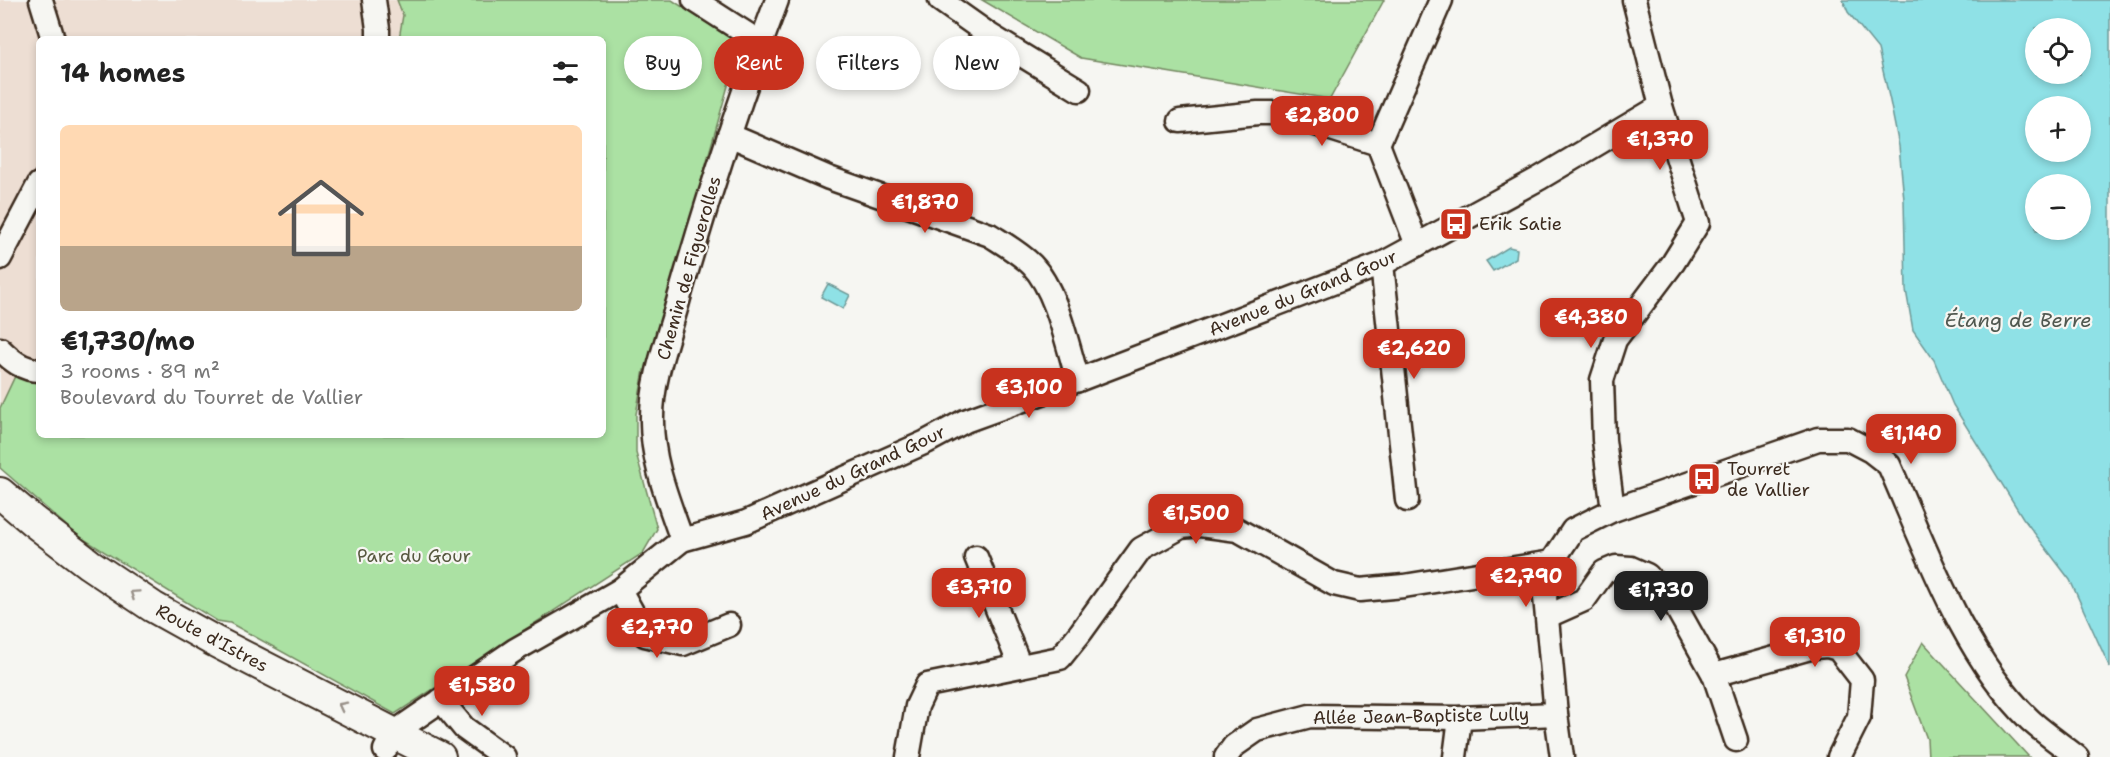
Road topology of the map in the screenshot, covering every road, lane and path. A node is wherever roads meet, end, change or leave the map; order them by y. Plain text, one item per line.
1 (41, 0) edge
2 (374, 0) edge
3 (694, 0) edge
4 (777, 0) edge
5 (940, 0) edge
6 (1440, 0) edge
7 (1634, 0) edge
8 (52, 36) edge
9 (378, 36) edge
10 (750, 36) edge
11 (764, 36) edge
12 (745, 90) edge
13 (1079, 90) dead end
14 (1661, 106) junction
15 (1180, 121) dead end
16 (729, 135) junction
17 (1378, 144) junction
18 (36, 190) edge
19 (1417, 245) junction
20 (0, 258) edge
21 (1382, 264) junction
22 (0, 349) edge
23 (36, 370) edge
24 (1078, 380) junction
25 (0, 493) edge
26 (1407, 500) dead end
27 (1613, 510) junction
28 (0, 519) edge
29 (682, 540) junction
30 (976, 557) dead end
31 (1552, 562) junction
32 (620, 590) junction
33 (1548, 616) junction
34 (729, 625) dead end
35 (1020, 666) junction
36 (1714, 675) junction
37 (441, 700) junction
38 (1556, 714) junction
39 (1460, 718) junction
40 (1736, 740) dead end
41 (392, 746) edge
42 (440, 757) edge
43 (504, 757) edge
44 (908, 757) edge
45 (1227, 757) edge
46 (1455, 757) edge
47 (1562, 757) edge
48 (1839, 757) edge
49 (2077, 757) edge

1 - 8 street
2 - 9 street
3 - 10 street
4 - 11 street, Chemin de Figuerolles
5 - 13 street
6 - 17 street
7 - 14 street
12 - 16 street, Chemin de Figuerolles
14 - 19 street, Avenue du Grand Gour
14 - 27 street
15 - 17 street
16 - 24 street
16 - 29 street, Chemin de Figuerolles
17 - 19 street
18 - 20 street
19 - 21 street, Avenue du Grand Gour
21 - 24 street, Avenue du Grand Gour
21 - 26 street
22 - 23 street
24 - 29 street, Avenue du Grand Gour
41 -> 25 main road, Route d'Istres
27 - 31 street
27 - 49 street
28 - 41 main road, Route d'Istres
29 - 32 street, Avenue du Grand Gour
30 - 35 street
31 - 33 street
31 - 35 street
32 - 34 street
32 - 37 street, Avenue du Grand Gour
33 - 36 street
33 - 38 street
35 - 44 street
36 - 40 street
36 - 48 street
37 - 41 street, Avenue du Grand Gour
37 - 43 street
38 - 39 street, Allée Jean-Baptiste Lully
38 - 47 street
39 - 45 street, Allée Jean-Baptiste Lully
39 - 46 street
41 - 42 main road, Route d'Istres

